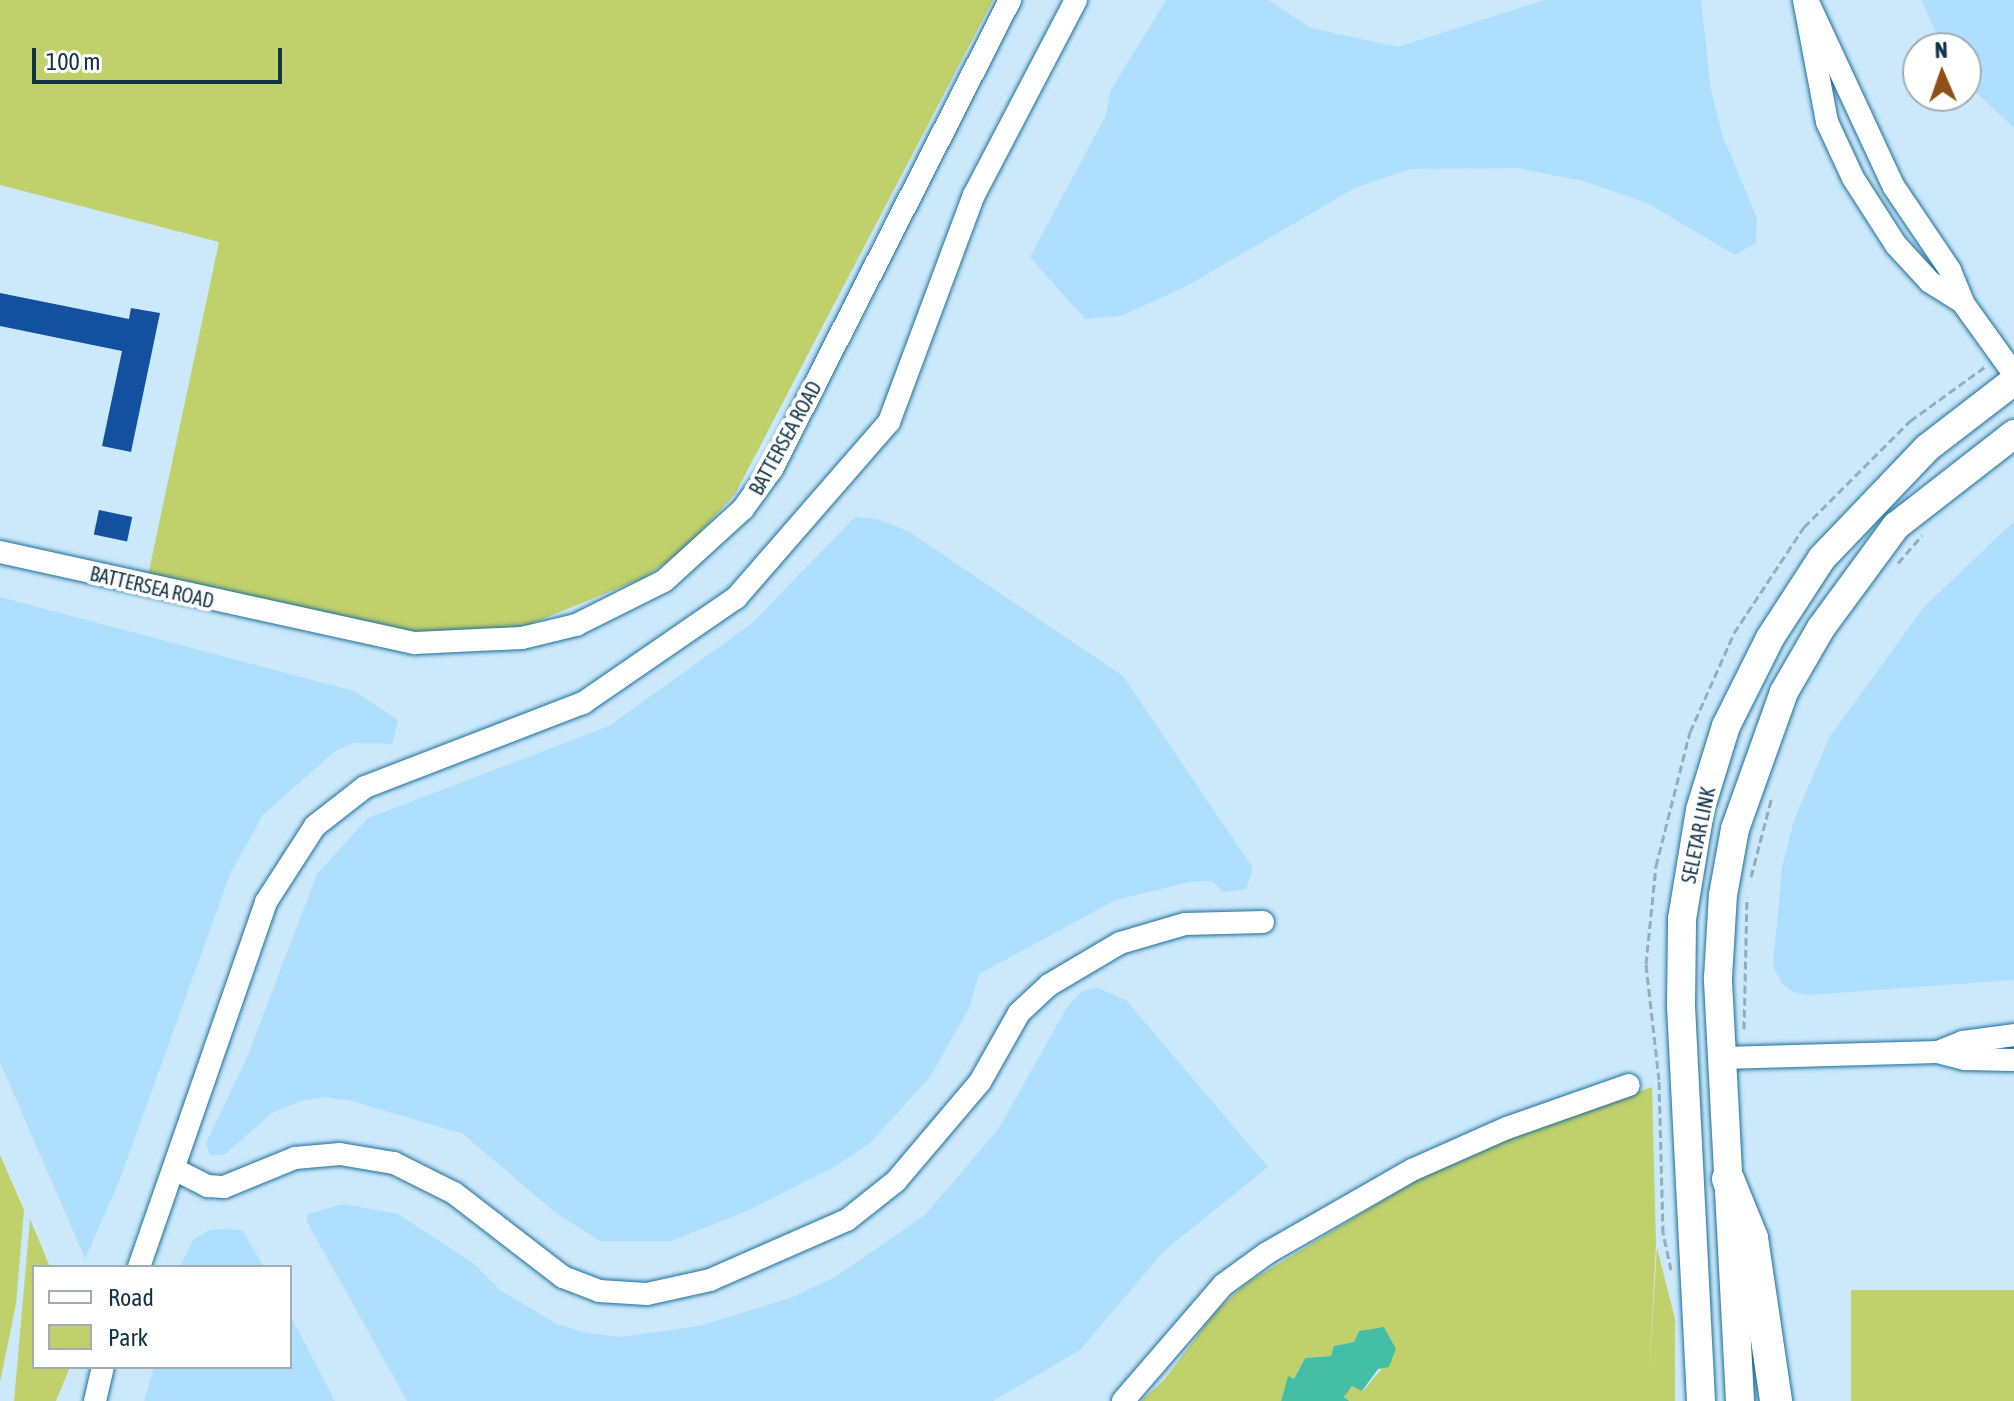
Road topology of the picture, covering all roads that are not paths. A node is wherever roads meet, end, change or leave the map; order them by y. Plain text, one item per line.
1 (1010, 0) edge
2 (1076, 0) edge
3 (1806, 0) edge
4 (1963, 303) junction
5 (2014, 374) edge
6 (2014, 381) edge
7 (2014, 434) edge
8 (0, 552) edge
9 (1263, 922) dead end
10 (2014, 1035) edge
11 (1938, 1052) junction
12 (1733, 1058) junction
13 (2014, 1060) edge
14 (1629, 1085) dead end
15 (1686, 1088) junction
16 (174, 1169) junction
17 (1728, 1179) junction
18 (140, 1265) edge
19 (99, 1383) edge
20 (85, 1401) edge
21 (1123, 1401) edge
22 (1701, 1401) edge
23 (1740, 1401) edge
24 (1776, 1401) edge

1 - 8 lane, BATTERSEA ROAD
2 - 16 lane
3 - 4 lane
3 - 4 lane
4 - 5 lane
6 - 15 main road, SELETAR LINK
7 - 12 main road, SELETAR LINK
9 - 16 lane
10 - 11 lane
11 - 12 lane
11 - 13 lane
12 - 15 main road
12 - 17 main road, SELETAR LINK
14 - 21 lane
15 - 22 main road, SELETAR LINK
16 - 18 lane
17 - 23 main road, SELETAR LINK
17 - 24 highway
19 - 20 lane

